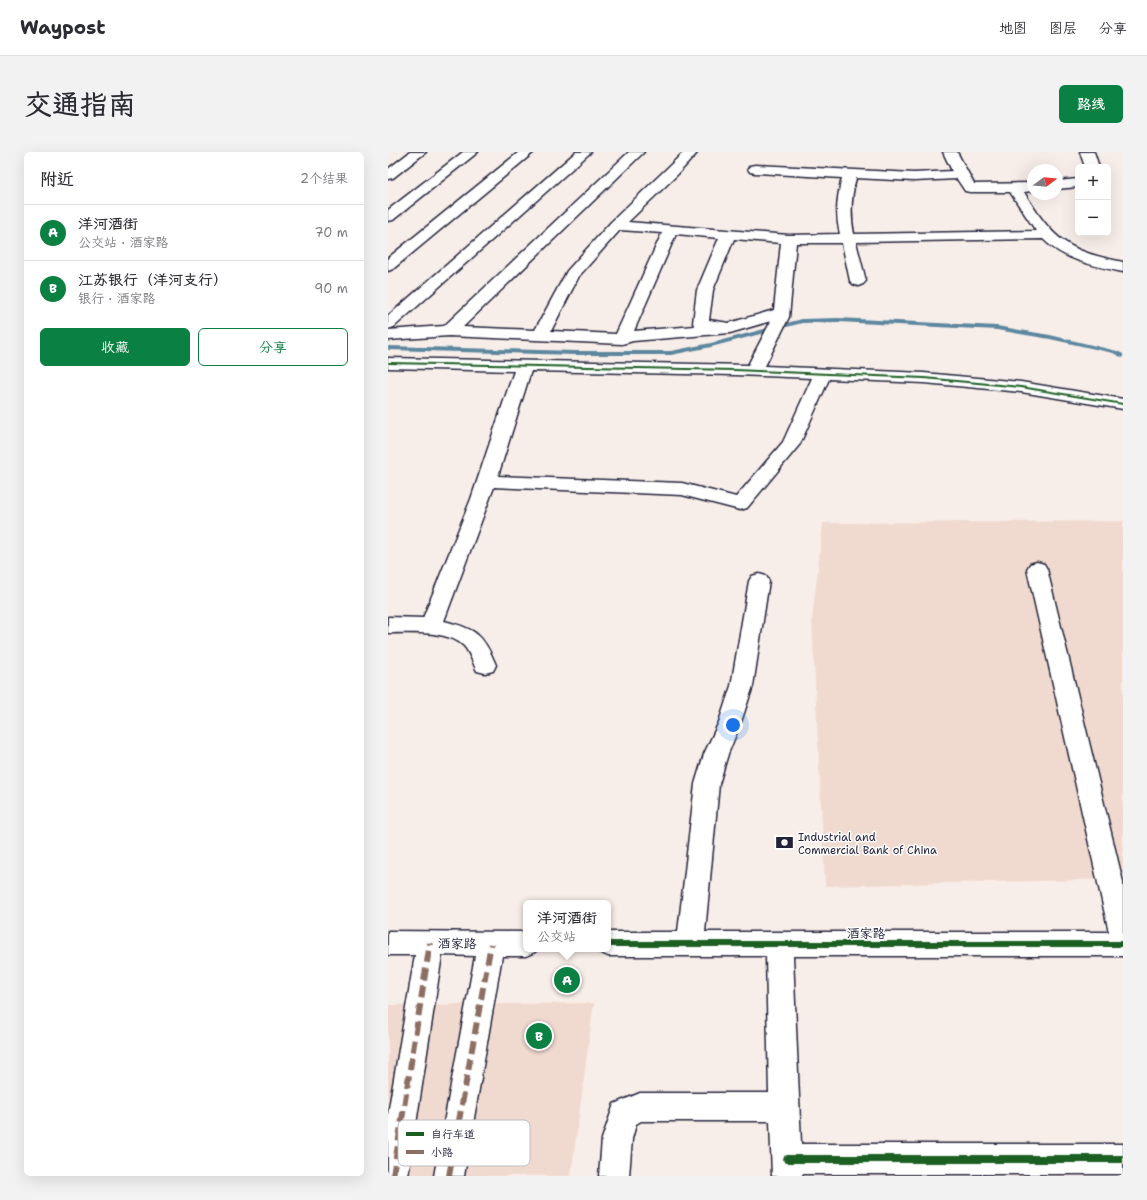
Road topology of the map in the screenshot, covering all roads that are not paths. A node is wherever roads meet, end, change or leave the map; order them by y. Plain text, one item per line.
1 (419, 152) edge
2 (471, 152) edge
3 (527, 152) edge
4 (584, 152) edge
5 (637, 152) edge
6 (691, 152) edge
7 (950, 152) edge
8 (1087, 152) edge
9 (1091, 164) edge
10 (755, 169) dead end
11 (388, 175) edge
12 (850, 175) junction
13 (961, 175) junction
14 (1075, 183) edge
15 (1063, 184) edge
16 (1027, 187) edge
17 (1015, 188) junction
18 (388, 217) edge
19 (616, 225) junction
20 (671, 230) junction
21 (1048, 234) junction
22 (728, 235) junction
23 (789, 239) junction
24 (848, 239) junction
25 (388, 266) edge
26 (1123, 268) edge
27 (858, 280) dead end
28 (778, 322) junction
29 (388, 324) edge
30 (730, 328) junction
31 (449, 331) junction
32 (388, 335) edge
33 (541, 335) junction
34 (622, 339) junction
35 (388, 363) edge
36 (524, 365) junction
37 (754, 371) junction
38 (823, 374) junction
39 (1123, 404) edge
40 (487, 481) junction
41 (1037, 569) dead end
42 (759, 581) dead end
43 (388, 625) edge
44 (431, 626) junction
45 (485, 665) dead end
46 (1123, 937) edge
47 (388, 943) edge
48 (430, 943) junction
49 (491, 944) junction
50 (523, 944) edge
51 (611, 944) edge
52 (690, 944) junction
53 (779, 944) junction
54 (1123, 944) edge
55 (785, 1108) junction
56 (402, 1120) edge
57 (459, 1120) edge
58 (398, 1145) edge
59 (1123, 1159) edge
60 (451, 1166) edge
61 (787, 1168) edge
62 (393, 1176) edge
63 (449, 1176) edge
64 (614, 1176) edge

1 - 11 street
2 - 18 street
3 - 25 street
4 - 29 street
5 - 31 street
6 - 19 street
7 - 13 street
8 - 9 street
10 - 12 street
12 - 13 street
12 - 24 street
13 - 17 street
14 - 15 street
16 - 17 street
17 - 21 street
19 - 20 street
19 - 33 street
20 - 22 street
20 - 34 street
21 - 24 street
21 - 26 street
22 - 23 street
22 - 30 street
23 - 24 street
23 - 28 street
24 - 27 street
28 - 30 street
28 - 37 street
30 - 34 street
31 - 32 street
31 - 33 street
33 - 34 street
35 - 36 street
36 - 37 street
36 - 40 street
37 - 38 street
38 - 39 street
38 - 40 street
40 - 44 street
41 - 46 street
42 - 52 street
43 - 44 street
44 - 45 street
47 - 48 street, 酒家路
48 - 49 street, 酒家路
48 - 56 street
49 - 50 street, 酒家路
49 - 57 street
51 - 52 street, 酒家路
52 - 53 street, 酒家路
53 - 54 street, 酒家路
53 - 55 street
55 - 61 street
55 - 64 street
58 - 62 street
59 - 61 street
60 - 63 street

